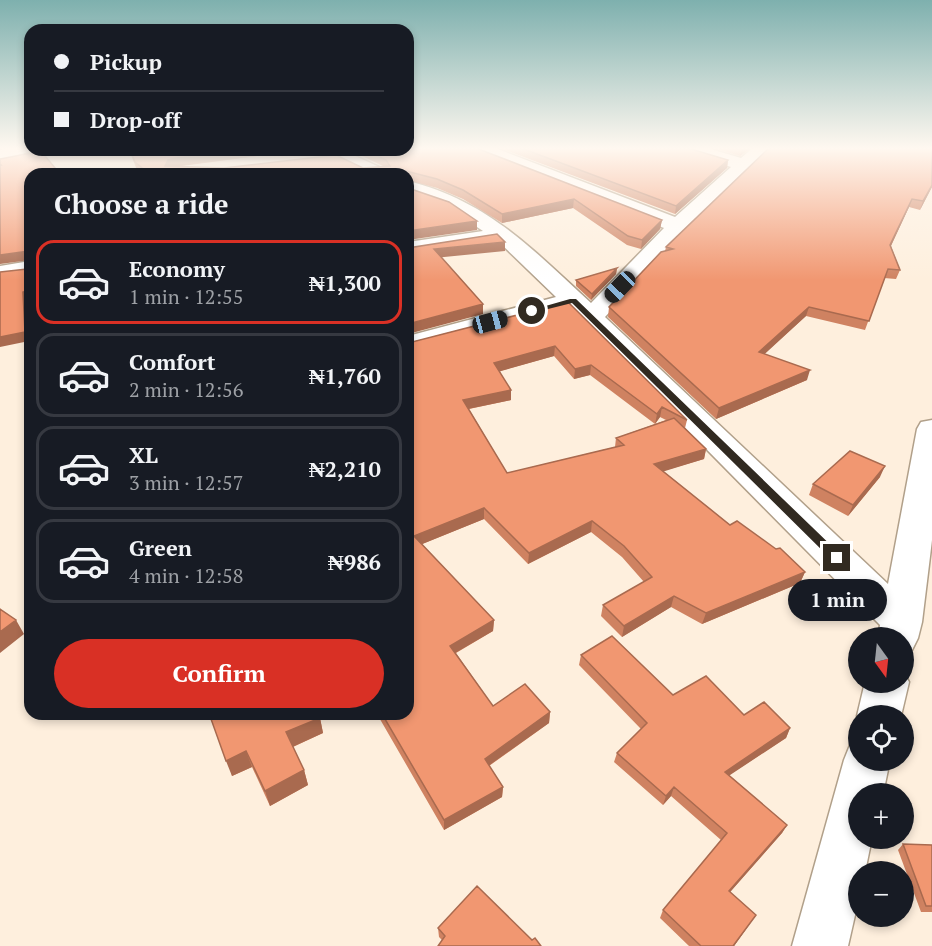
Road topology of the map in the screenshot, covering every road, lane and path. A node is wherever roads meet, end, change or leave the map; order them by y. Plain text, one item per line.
1 (422, 192) edge
2 (592, 192) edge
3 (714, 192) edge
4 (678, 226) junction
5 (503, 234) junction
6 (414, 248) edge
7 (24, 269) edge
8 (0, 273) edge
9 (582, 309) junction
10 (414, 343) edge
11 (932, 429) edge
12 (897, 627) edge
13 (900, 627) edge
14 (848, 834) edge
15 (819, 946) edge

1 - 5 street
2 - 4 street
3 - 4 street
4 - 9 street
5 - 6 street
5 - 9 street
7 - 8 street
9 - 10 street
9 - 12 street
11 - 13 street
14 - 15 street

